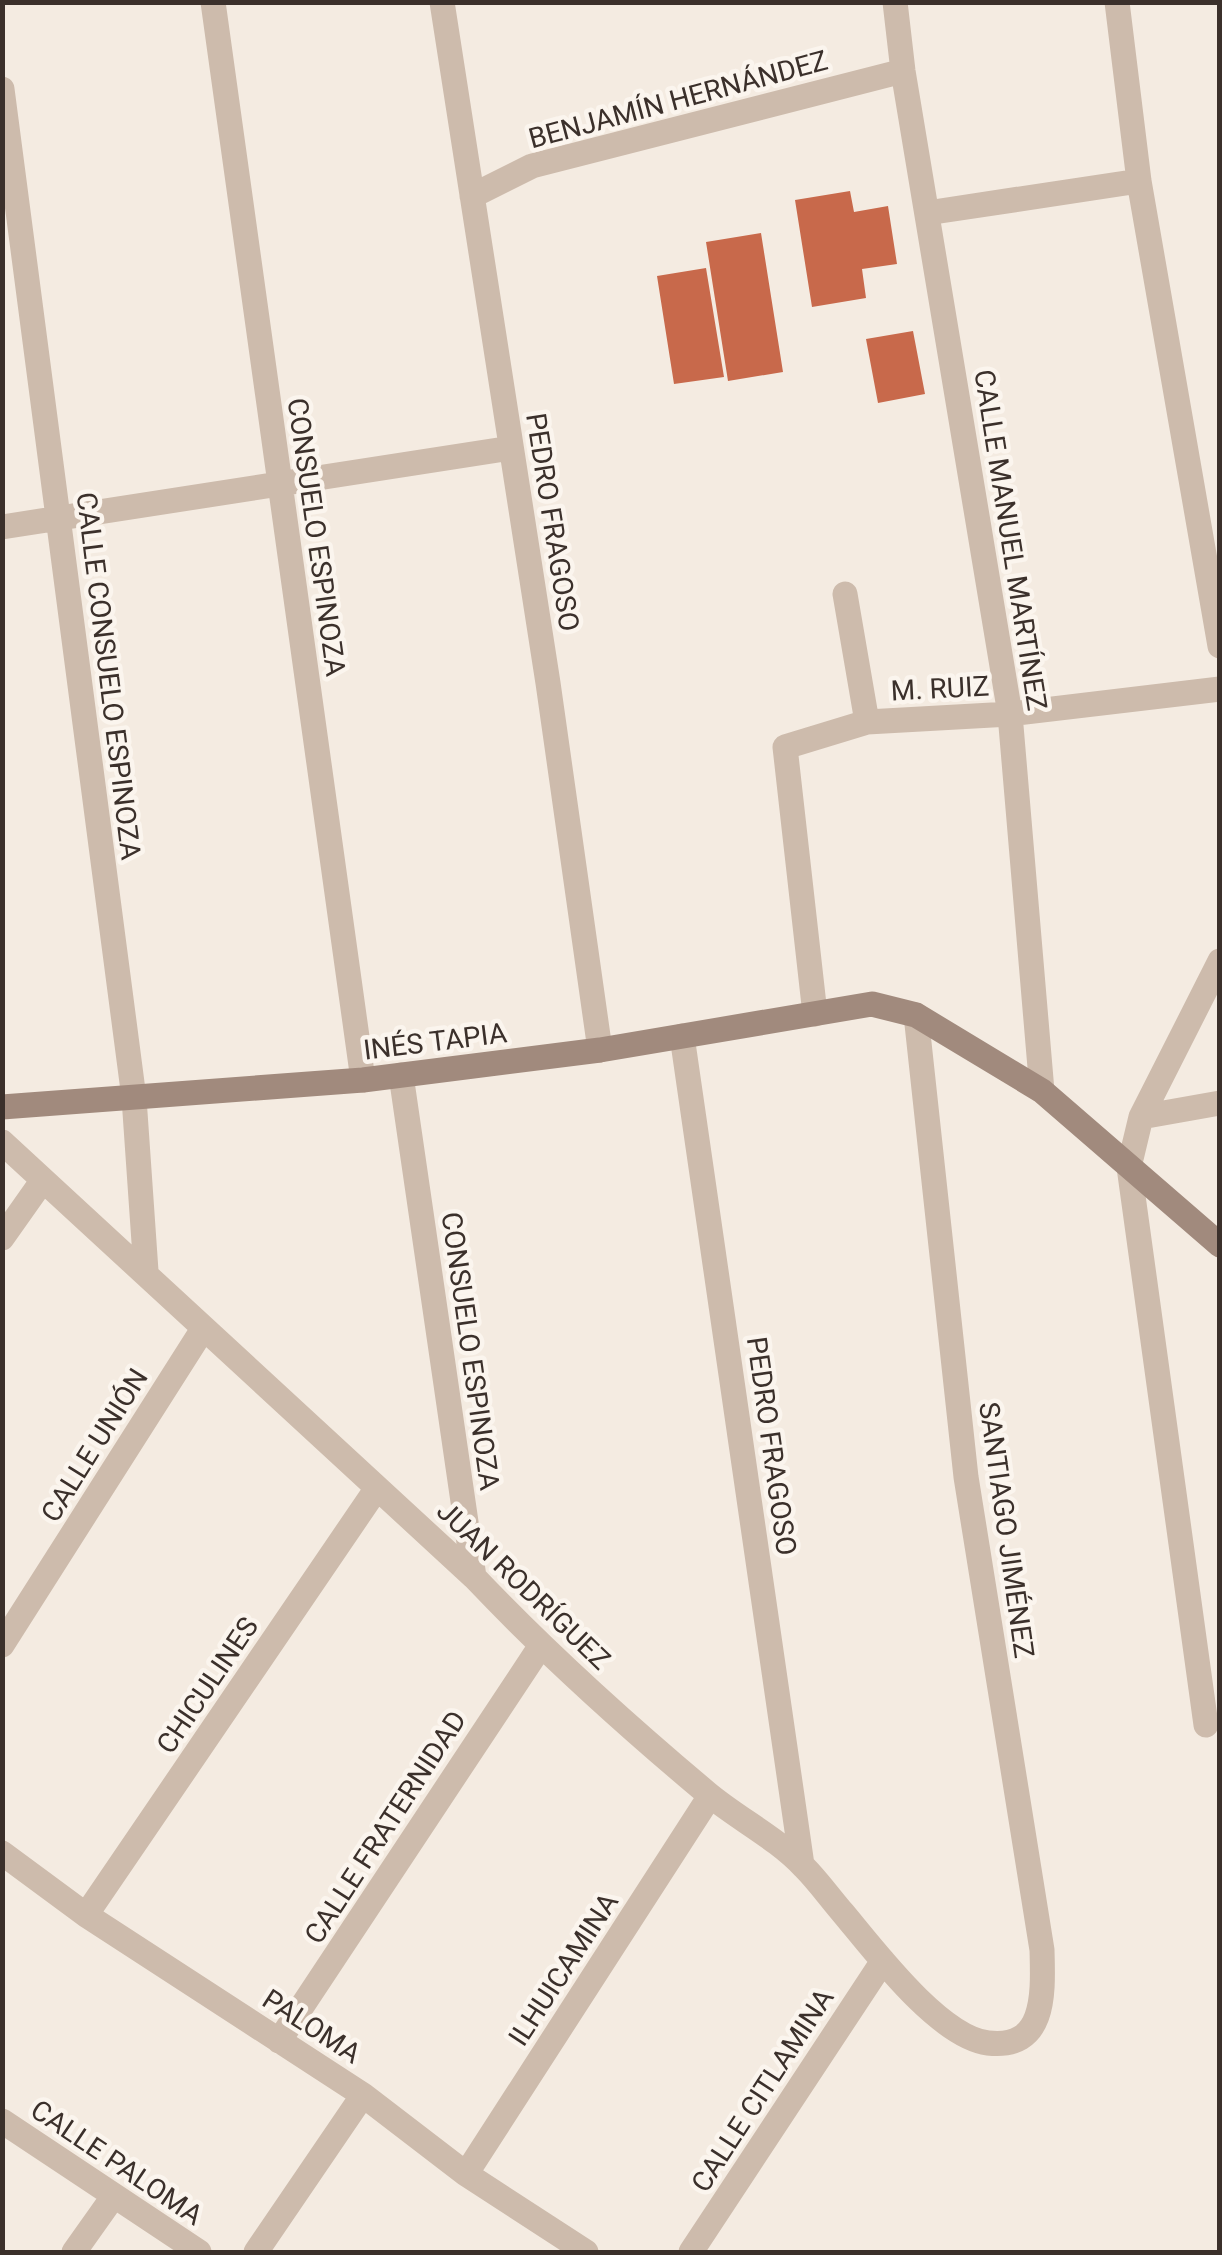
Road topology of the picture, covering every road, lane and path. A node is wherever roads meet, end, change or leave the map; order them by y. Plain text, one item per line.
1 (212, 2) edge
2 (442, 2) edge
3 (896, 2) edge
4 (1117, 2) edge
5 (903, 71) junction
6 (2, 90) edge
7 (1139, 181) junction
8 (472, 196) junction
9 (927, 213) junction
10 (511, 448) junction
11 (279, 485) junction
12 (58, 520) junction
13 (2, 527) edge
14 (845, 594) dead end
15 (1220, 646) edge
16 (1220, 689) edge
17 (1010, 714) junction
18 (867, 722) junction
19 (1220, 961) edge
20 (815, 1014) junction
21 (916, 1014) junction
22 (682, 1036) junction
23 (600, 1050) junction
24 (401, 1075) junction
25 (362, 1080) junction
26 (1042, 1091) junction
27 (134, 1098) junction
28 (1220, 1104) edge
29 (2, 1107) edge
30 (1141, 1118) junction
31 (2, 1142) edge
32 (1130, 1166) junction
33 (43, 1180) junction
34 (2, 1238) edge
35 (1220, 1246) edge
36 (146, 1271) junction
37 (203, 1328) junction
38 (377, 1488) junction
39 (474, 1577) junction
40 (2, 1645) edge
41 (540, 1647) junction
42 (1206, 1724) dead end
43 (710, 1796) junction
44 (2, 1853) edge
45 (802, 1864) junction
46 (86, 1915) junction
47 (883, 1961) junction
48 (280, 2041) junction
49 (1015, 2042) joint
50 (363, 2096) junction
51 (2, 2120) edge
52 (466, 2174) junction
53 (113, 2197) junction
54 (74, 2252) edge
55 (199, 2252) edge
56 (256, 2252) edge
57 (586, 2252) edge
58 (691, 2252) edge

1 - 11 street, CONSUELO ESPINOZA
2 - 8 street, PEDRO FRAGOSO
3 - 5 street, CALLE MANUEL MARTÍNEZ
4 - 7 street
5 - 8 street, BENJAMÍN HERNÁNDEZ
5 - 9 street, CALLE MANUEL MARTÍNEZ
6 - 12 street, CALLE CONSUELO ESPINOZA
7 - 9 street
7 - 15 street
8 - 10 street, PEDRO FRAGOSO
9 - 17 street, CALLE MANUEL MARTÍNEZ
10 - 11 street
10 - 23 street, PEDRO FRAGOSO
11 - 12 street
11 - 25 street, CONSUELO ESPINOZA
12 - 13 street
12 - 27 street, CALLE CONSUELO ESPINOZA
14 - 18 street
16 - 17 street, M. RUIZ
17 - 18 street, M. RUIZ
17 - 26 street, CALLE MANUEL MARTÍNEZ
18 - 20 street, M. RUIZ
19 - 30 street
20 - 21 main road, INÉS TAPIA
20 - 22 main road, INÉS TAPIA
21 - 26 main road
21 - 49 street, SANTIAGO JIMÉNEZ
22 - 23 main road, INÉS TAPIA
22 - 45 street, PEDRO FRAGOSO
23 - 24 main road, INÉS TAPIA
24 - 25 main road, INÉS TAPIA
24 - 39 street, CONSUELO ESPINOZA
25 - 27 main road, INÉS TAPIA
26 - 32 main road
27 - 29 main road, INÉS TAPIA
27 - 36 street, CALLE CONSUELO ESPINOZA
28 - 30 street
30 - 32 street
31 - 33 street, JUAN RODRÍGUEZ
32 - 35 main road
32 - 42 street
33 - 34 street
33 - 36 street, JUAN RODRÍGUEZ
36 - 37 street, JUAN RODRÍGUEZ
37 - 38 street, JUAN RODRÍGUEZ
37 - 40 street, CALLE UNIÓN
38 - 39 street, JUAN RODRÍGUEZ
38 - 46 street, CHICULINES
39 - 41 street, JUAN RODRÍGUEZ
41 - 43 street, JUAN RODRÍGUEZ
41 - 48 street, CALLE FRATERNIDAD
43 - 45 street, JUAN RODRÍGUEZ
43 - 52 street, ILHUICAMINA
44 - 46 street, PALOMA
45 - 47 street, JUAN RODRÍGUEZ
46 - 48 street, PALOMA
47 - 49 street, JUAN RODRÍGUEZ
47 - 58 street, CALLE CITLAMINA
48 - 50 street, PALOMA
50 - 52 street, PALOMA
50 - 56 street
51 - 53 street, CALLE PALOMA
52 - 57 street, PALOMA
53 - 54 street
53 - 55 street, CALLE PALOMA

